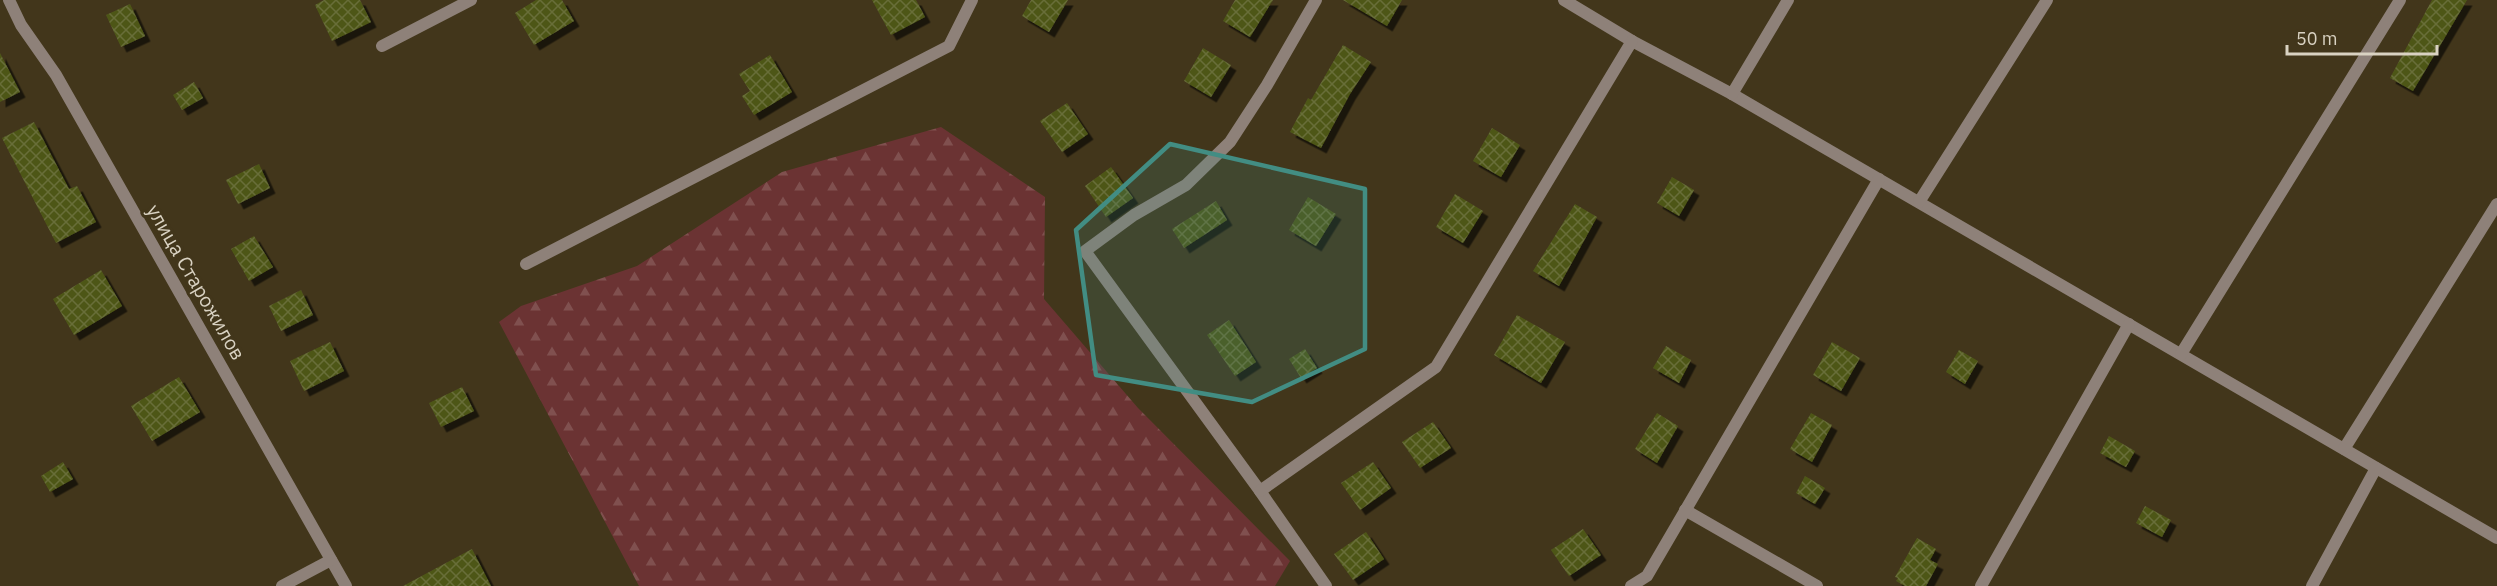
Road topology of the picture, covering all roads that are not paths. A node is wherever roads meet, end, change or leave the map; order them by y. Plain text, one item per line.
1 (9, 0) edge
2 (471, 0) edge
3 (972, 0) edge
4 (1317, 0) edge
5 (1564, 0) edge
6 (1788, 0) edge
7 (2048, 0) edge
8 (2400, 0) edge
9 (1632, 41) junction
10 (382, 46) dead end
11 (1732, 94) junction
12 (1879, 179) junction
13 (1918, 202) junction
14 (2497, 204) edge
15 (526, 264) dead end
16 (2129, 324) junction
17 (2181, 354) junction
18 (2344, 449) junction
19 (2376, 468) junction
20 (1260, 491) junction
21 (1685, 510) junction
22 (2497, 538) edge
23 (331, 560) junction
24 (282, 586) edge
25 (346, 586) edge
26 (1326, 586) edge
27 (1630, 586) edge
28 (1817, 586) edge
29 (1981, 586) edge
30 (2312, 586) edge

1 - 23 street, улица Старожилов
2 - 10 street
3 - 15 street
4 - 20 street
5 - 9 street
6 - 11 street
7 - 13 street
8 - 17 street
9 - 11 street
9 - 20 street
11 - 12 street
12 - 13 street
12 - 21 street
13 - 16 street
14 - 18 street
16 - 17 street
16 - 29 street
17 - 18 street
18 - 19 street
19 - 22 street
19 - 30 street
20 - 26 street
21 - 27 street
21 - 28 street
23 - 24 street
23 - 25 street, улица Старожилов

